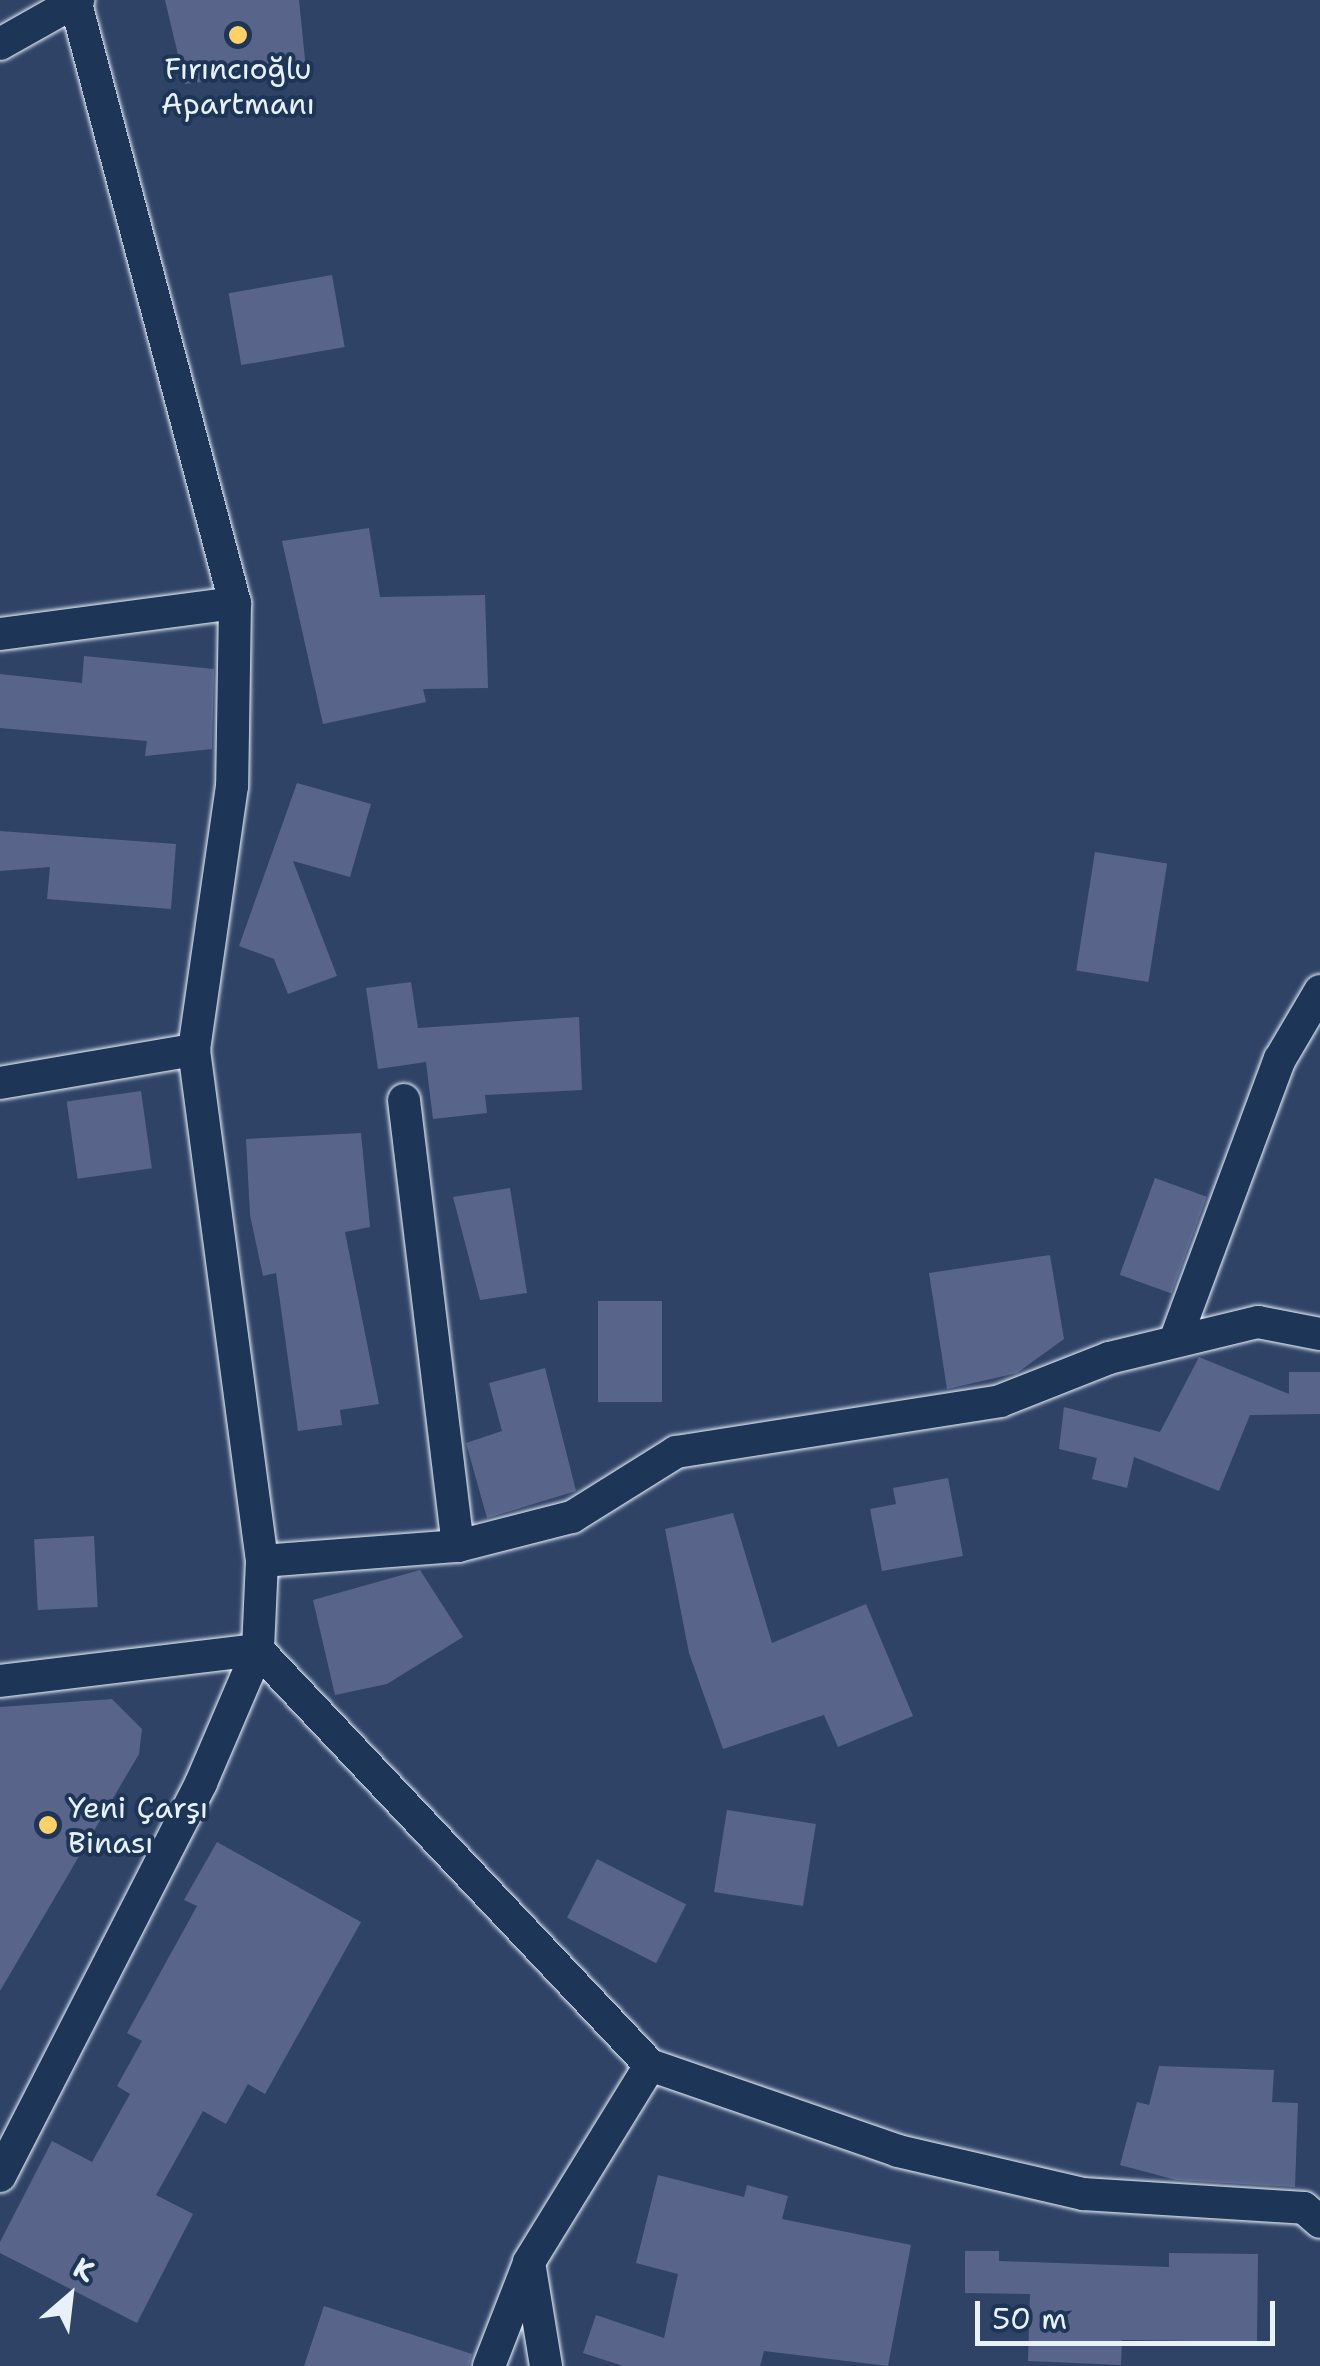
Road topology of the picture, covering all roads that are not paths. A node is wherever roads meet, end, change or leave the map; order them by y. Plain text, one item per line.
1 (76, 0) edge
2 (0, 44) edge
3 (235, 603) junction
4 (0, 634) edge
5 (1320, 991) edge
6 (194, 1050) junction
7 (0, 1083) edge
8 (404, 1100) dead end
9 (1320, 1334) edge
10 (1176, 1338) junction
11 (458, 1546) junction
12 (262, 1561) junction
13 (258, 1650) junction
14 (0, 1681) edge
15 (650, 2064) junction
16 (0, 2176) edge
17 (1320, 2222) edge
18 (529, 2262) junction
19 (489, 2366) edge
20 (546, 2366) edge

1 - 2 street
1 - 3 street
3 - 4 street
3 - 6 street
5 - 10 street
6 - 7 street
6 - 12 street
8 - 11 street
9 - 10 street
10 - 11 street
11 - 12 street
12 - 13 street
13 - 14 street
13 - 15 street
13 - 16 street
15 - 17 street
15 - 18 street
18 - 19 street
18 - 20 street

